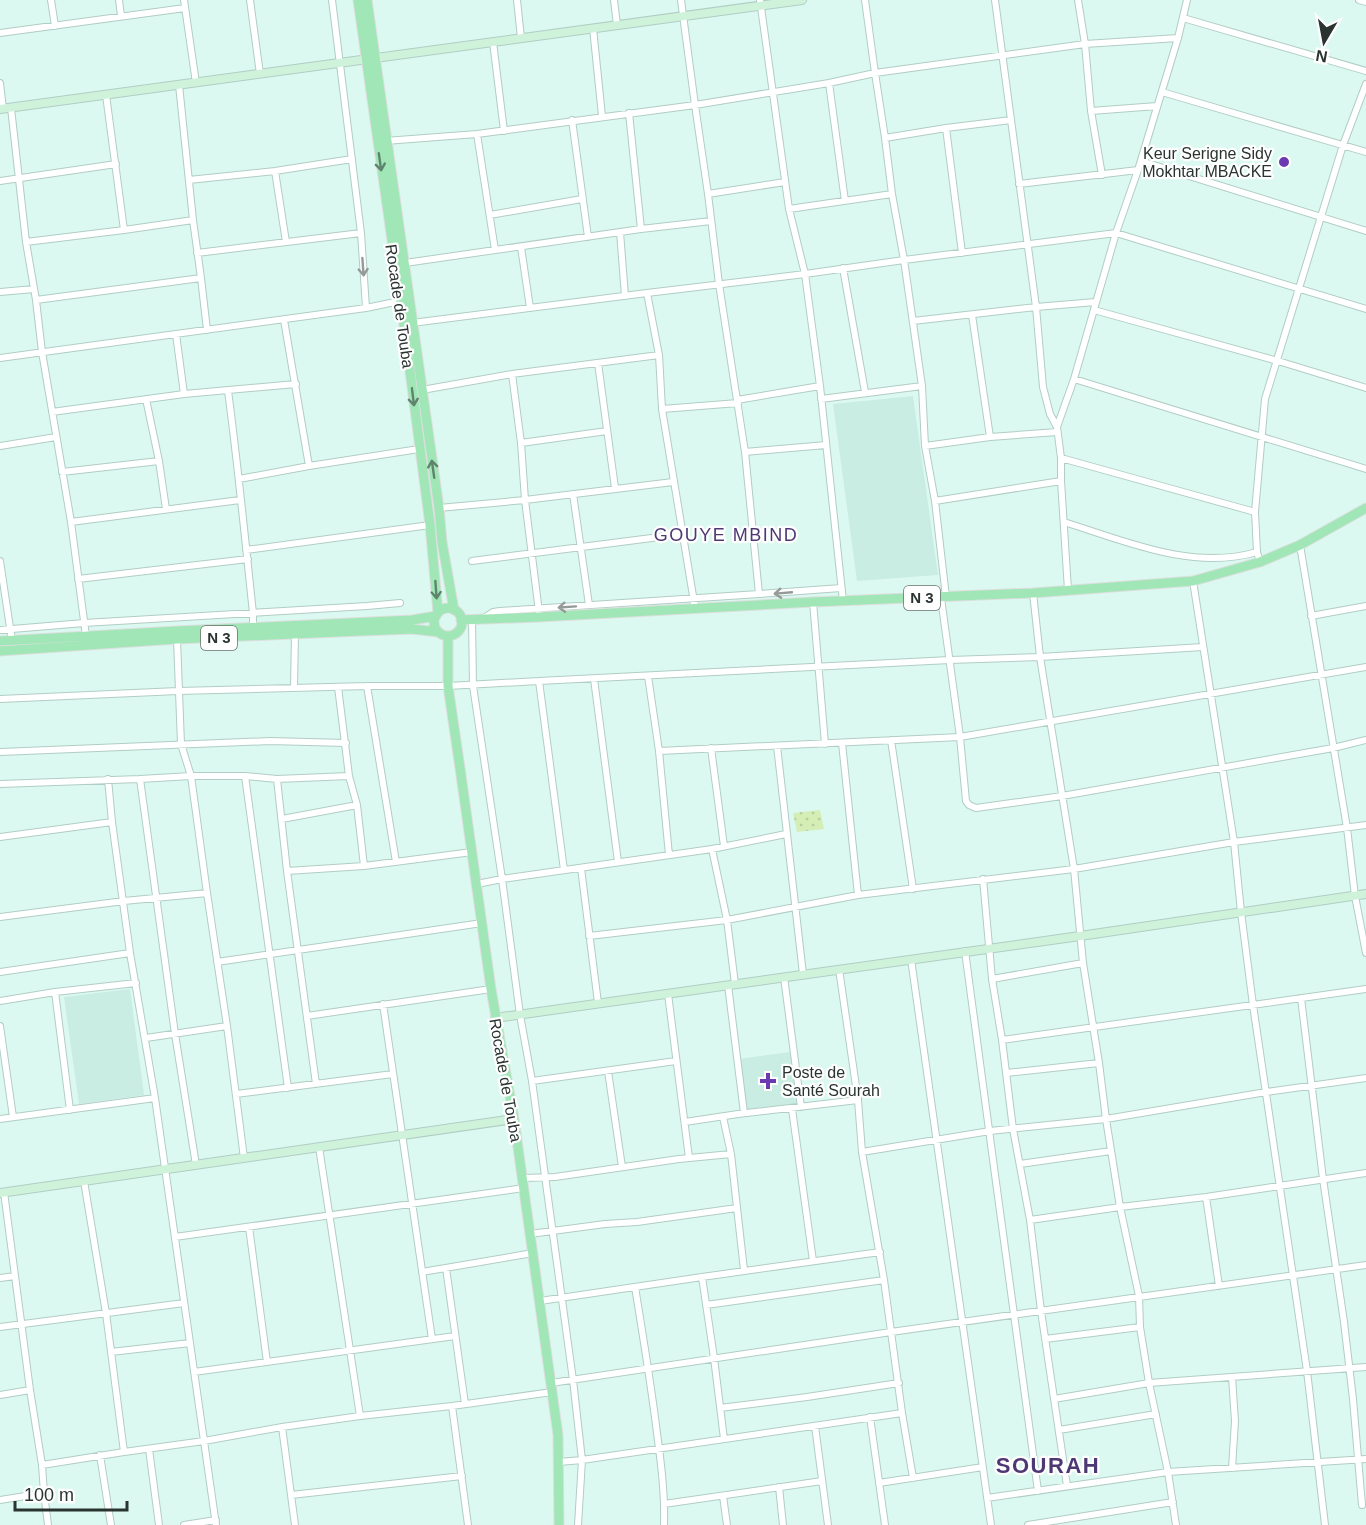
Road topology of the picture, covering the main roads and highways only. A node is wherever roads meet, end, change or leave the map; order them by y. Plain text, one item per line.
1 (358, 0) edge
2 (366, 0) edge
3 (370, 59) junction
4 (382, 141) junction
5 (408, 324) junction
6 (1366, 508) edge
7 (454, 610) junction
8 (437, 614) junction
9 (461, 620) junction
10 (438, 632) junction
11 (448, 636) junction
12 (0, 642) edge
13 (0, 651) edge
14 (560, 1525) edge

1 - 3 main road, Rocade de Touba
2 - 3 main road, Rocade de Touba
3 - 4 main road, Rocade de Touba
4 - 5 main road, Rocade de Touba
4 -> 5 main road, Rocade de Touba
7 -> 5 main road, Rocade de Touba
5 -> 8 main road, Rocade de Touba
6 - 9 main road, N 3
7 - 8 main road
7 - 9 main road
8 - 10 main road
8 - 12 main road, N 3
9 - 11 main road
10 - 11 main road
10 - 13 main road, N 3
11 - 14 main road, Rocade de Touba

